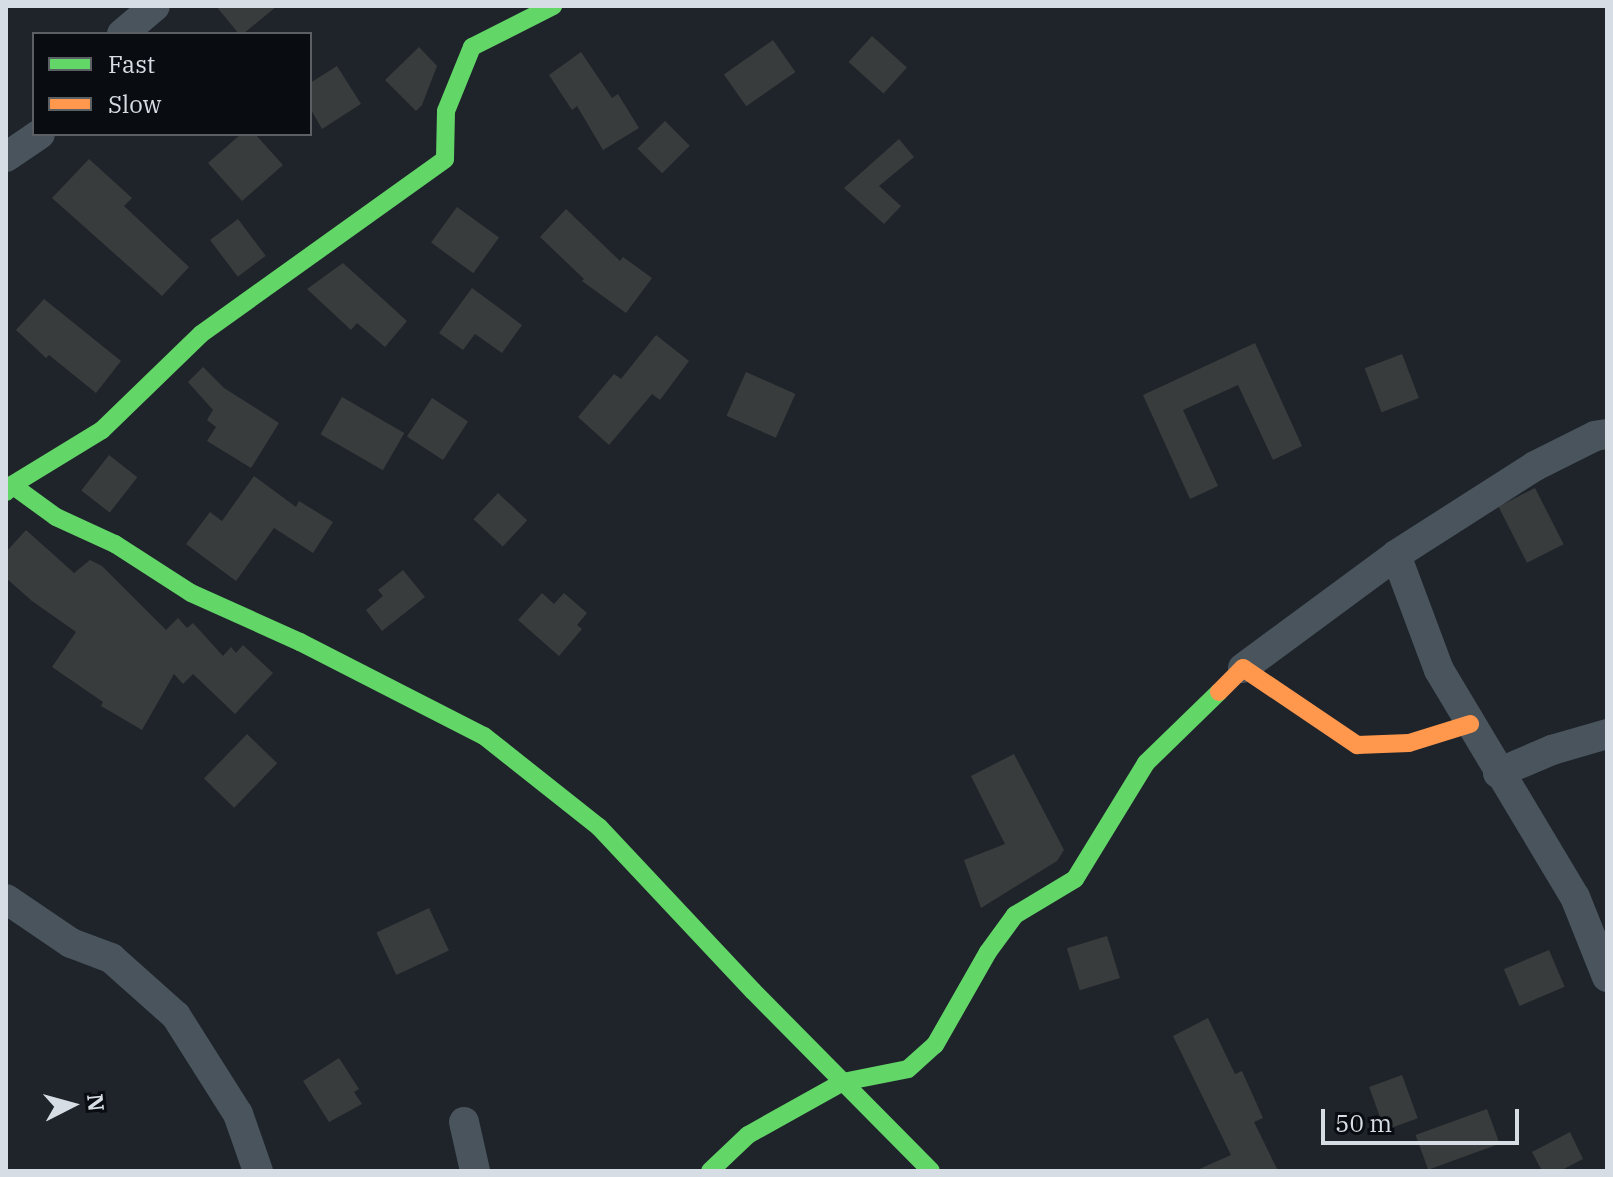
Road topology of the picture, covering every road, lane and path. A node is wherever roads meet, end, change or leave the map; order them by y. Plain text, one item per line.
1 (155, 6) edge
2 (553, 6) edge
3 (124, 32) edge
4 (37, 136) edge
5 (6, 157) edge
6 (1607, 434) edge
7 (9, 488) edge
8 (1396, 555) junction
9 (1243, 668) junction
10 (1470, 724) junction
11 (1607, 734) edge
12 (1498, 773) junction
13 (6, 899) edge
14 (1607, 977) edge
15 (843, 1082) junction
16 (464, 1122) dead end
17 (258, 1171) edge
18 (475, 1171) edge
19 (710, 1171) edge
20 (931, 1171) edge

1 - 3 street
2 - 7 street
4 - 5 street
6 - 8 street
7 - 15 street
8 - 9 street
8 - 10 street
9 - 10 street
9 - 15 street
10 - 12 street
11 - 12 street
12 - 14 street
13 - 17 street
15 - 19 street
15 - 20 street
16 - 18 street

